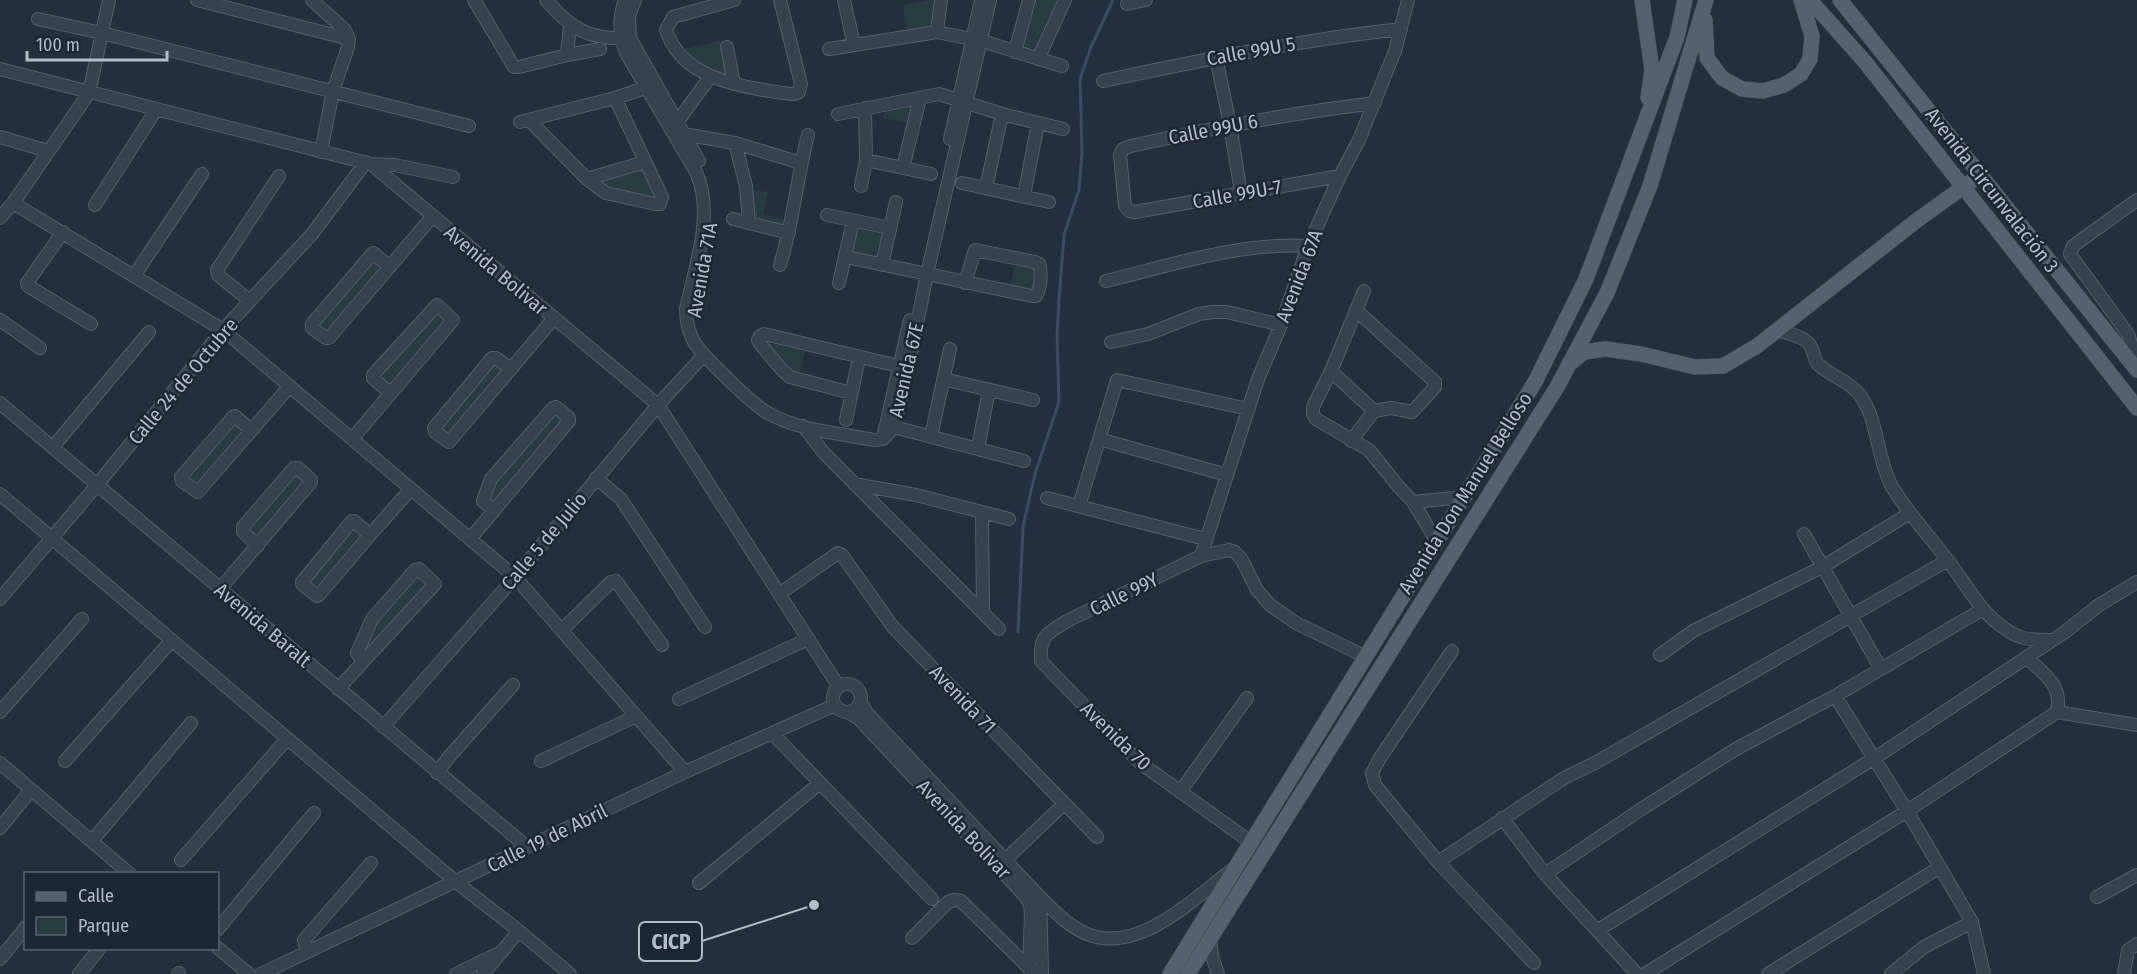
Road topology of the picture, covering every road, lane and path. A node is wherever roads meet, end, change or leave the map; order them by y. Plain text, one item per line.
1 (109, 0) edge
2 (197, 0) edge
3 (312, 0) edge
4 (474, 0) edge
5 (546, 0) edge
6 (625, 0) edge
7 (635, 0) edge
8 (734, 0) edge
9 (780, 0) edge
10 (844, 0) edge
11 (941, 0) edge
12 (981, 0) edge
13 (990, 0) edge
14 (1029, 0) edge
15 (1065, 0) edge
16 (1146, 0) edge
17 (1408, 0) edge
18 (1642, 0) edge
19 (1685, 0) edge
20 (1801, 0) edge
21 (1810, 0) edge
22 (1706, 2) edge
23 (1844, 3) edge
24 (1127, 4) dead end
25 (38, 20) dead end
26 (570, 25) junction
27 (1401, 28) junction
28 (937, 32) junction
29 (102, 33) junction
30 (625, 38) junction
31 (349, 39) junction
32 (977, 40) junction
33 (854, 45) junction
34 (727, 47) dead end
35 (830, 49) dead end
36 (600, 50) dead end
37 (1015, 52) junction
38 (567, 55) junction
39 (1216, 57) junction
40 (1038, 59) junction
41 (1062, 66) dead end
42 (0, 69) edge
43 (710, 77) junction
44 (1103, 81) dead end
45 (734, 84) junction
46 (650, 87) junction
47 (333, 92) junction
48 (89, 93) junction
49 (615, 98) junction
50 (920, 98) junction
51 (963, 101) junction
52 (1375, 103) junction
53 (865, 108) junction
54 (156, 110) junction
55 (838, 114) dead end
56 (1002, 114) junction
57 (1038, 123) junction
58 (1230, 124) junction
59 (469, 126) dead end
60 (1063, 129) dead end
61 (1643, 129) junction
62 (677, 131) junction
63 (808, 135) dead end
64 (0, 137) edge
65 (735, 143) junction
66 (48, 151) junction
67 (321, 152) junction
68 (866, 160) junction
69 (645, 162) junction
70 (369, 163) junction
71 (801, 163) junction
72 (903, 168) junction
73 (202, 174) dead end
74 (931, 174) dead end
75 (1980, 175) junction
76 (279, 176) dead end
77 (1340, 176) junction
78 (453, 177) dead end
79 (587, 178) junction
80 (962, 183) dead end
81 (861, 186) dead end
82 (986, 188) junction
83 (1964, 188) junction
84 (1240, 193) junction
85 (1024, 196) junction
86 (2137, 200) edge
87 (896, 202) dead end
88 (1049, 202) dead end
89 (13, 203) junction
90 (96, 205) dead end
91 (1135, 212) joint
92 (827, 214) dead end
93 (432, 217) junction
94 (0, 218) edge
95 (733, 219) dead end
96 (853, 220) junction
97 (749, 222) junction
98 (890, 228) junction
99 (63, 232) junction
100 (789, 233) junction
101 (1308, 246) junction
102 (846, 257) junction
103 (780, 265) dead end
104 (882, 265) junction
105 (390, 267) junction
106 (924, 273) junction
107 (134, 276) junction
108 (1106, 281) dead end
109 (839, 283) dead end
110 (965, 283) junction
111 (1364, 291) dead end
112 (250, 301) junction
113 (1356, 310) junction
114 (554, 318) junction
115 (0, 320) edge
116 (91, 324) dead end
117 (1281, 325) junction
118 (223, 330) junction
119 (1777, 330) junction
120 (149, 332) dead end
121 (2132, 332) edge
122 (1111, 342) dead end
123 (40, 348) dead end
124 (950, 349) dead end
125 (704, 355) junction
126 (859, 358) junction
127 (2137, 362) edge
128 (1570, 363) junction
129 (904, 368) junction
130 (511, 369) junction
131 (2137, 370) edge
132 (1331, 371) junction
133 (943, 379) junction
134 (290, 386) junction
135 (989, 390) junction
136 (390, 393) junction
137 (851, 393) junction
138 (1033, 400) dead end
139 (0, 403) edge
140 (658, 405) junction
141 (2137, 408) edge
142 (1248, 409) junction
143 (1374, 411) junction
144 (846, 420) dead end
145 (803, 426) junction
146 (889, 426) junction
147 (250, 429) junction
148 (931, 436) junction
149 (352, 439) junction
150 (1099, 440) junction
151 (1351, 441) junction
152 (53, 447) junction
153 (978, 448) junction
154 (1024, 461) dead end
155 (1227, 475) junction
156 (596, 478) junction
157 (854, 484) junction
158 (97, 485) junction
159 (411, 489) junction
160 (0, 494) edge
161 (1464, 497) junction
162 (1047, 498) dead end
163 (1413, 502) junction
164 (1079, 506) junction
165 (493, 510) junction
166 (982, 513) junction
167 (1910, 513) junction
168 (1008, 519) dead end
169 (1804, 534) dead end
170 (370, 535) junction
171 (52, 538) junction
172 (470, 539) junction
173 (1205, 539) junction
174 (1437, 542) junction
175 (258, 546) junction
176 (1201, 556) junction
177 (1948, 560) junction
178 (1824, 566) junction
179 (515, 577) junction
180 (2137, 582) edge
181 (220, 589) junction
182 (779, 594) junction
183 (0, 599) edge
184 (1983, 609) junction
185 (983, 613) junction
186 (1852, 616) junction
187 (82, 619) dead end
188 (705, 627) dead end
189 (999, 628) dead end
190 (562, 630) junction
191 (1049, 633) joint
192 (808, 639) junction
193 (172, 640) junction
194 (2052, 640) junction
195 (662, 645) dead end
196 (1452, 651) dead end
197 (1660, 654) dead end
198 (1366, 657) junction
199 (2026, 657) junction
200 (363, 662) junction
201 (1881, 669) junction
202 (513, 685) dead end
203 (839, 687) junction
204 (338, 689) junction
205 (1835, 696) junction
206 (1247, 698) dead end
207 (679, 699) dead end
208 (860, 702) junction
209 (835, 705) junction
210 (0, 712) edge
211 (848, 712) junction
212 (2057, 712) junction
213 (636, 716) junction
214 (191, 723) dead end
215 (2137, 725) edge
216 (383, 727) junction
217 (772, 733) junction
218 (287, 739) junction
219 (1873, 759) junction
220 (65, 761) dead end
221 (542, 761) dead end
222 (0, 763) edge
223 (685, 772) junction
224 (437, 773) junction
225 (820, 783) junction
226 (31, 790) junction
227 (1180, 792) junction
228 (1064, 804) junction
229 (1907, 811) junction
230 (314, 813) dead end
231 (1502, 818) junction
232 (0, 828) edge
233 (1097, 837) dead end
234 (92, 841) junction
235 (1252, 843) junction
236 (527, 847) junction
237 (181, 860) dead end
238 (1005, 860) junction
239 (1438, 862) junction
240 (370, 863) dead end
241 (1238, 865) junction
242 (1940, 867) junction
243 (129, 872) edge
244 (1545, 874) junction
245 (2137, 875) edge
246 (456, 882) junction
247 (699, 883) dead end
248 (1040, 897) junction
249 (2097, 897) dead end
250 (932, 899) dead end
251 (1972, 922) junction
252 (24, 929) edge
253 (219, 929) edge
254 (1598, 930) junction
255 (519, 931) junction
256 (912, 938) dead end
257 (1210, 938) junction
258 (2137, 944) edge
259 (219, 949) edge
260 (98, 950) edge
261 (503, 951) junction
262 (307, 952) junction
263 (0, 958) edge
264 (1534, 963) dead end
265 (1032, 972) edge
266 (79, 974) edge
267 (249, 974) edge
268 (261, 974) edge
269 (456, 974) edge
270 (483, 974) edge
271 (570, 974) edge
272 (1042, 974) edge
273 (1170, 974) edge
274 (1188, 974) edge
275 (1218, 974) edge
276 (1637, 974) edge
277 (1645, 974) edge
278 (1768, 974) edge
279 (1891, 974) edge
280 (1984, 974) edge
281 (2124, 974) edge

1 - 29 street
2 - 31 street
3 - 31 street
4 - 38 street
5 - 26 street
6 - 30 street, Avenida 71A
7 - 30 street, Avenida 71A
8 - 43 street
9 - 45 street
10 - 33 street
11 - 28 street
12 - 32 street, Avenida 67E
13 - 32 street, Avenida 67E
14 - 37 street
15 - 40 street
16 - 24 street
17 - 27 street, Avenida 67A
18 - 61 main road
19 - 61 main road, Avenida Don Manuel Belloso
20 - 22 main road
21 - 83 main road, Avenida Circunvalación 3
22 - 128 main road, Avenida Don Manuel Belloso
23 - 75 main road, Avenida Circunvalación 3
25 - 29 street
26 - 30 street
26 - 38 street
27 - 39 street, Calle 99U 5
27 - 52 street, Avenida 67A
28 - 32 street
28 - 33 street
29 - 47 street
29 - 48 street
30 - 46 street, Avenida 71A
31 - 47 street
32 - 37 street
32 - 51 street, Avenida 67E
33 - 35 street
34 - 45 street
36 - 38 street
37 - 40 street
39 - 44 street, Calle 99U 5
39 - 58 street
40 - 41 street
42 - 48 street, Avenida Bolivar
43 - 45 street
43 - 62 street
46 - 49 street
46 - 62 street, Avenida 71A
47 - 59 street
47 - 67 street
48 - 54 street, Avenida Bolivar
48 - 66 street
49 - 69 street
49 - 79 street
50 - 51 street
50 - 53 street
50 - 72 street
51 - 56 street
51 - 106 street, Avenida 67E
52 - 58 street, Calle 99U 6
52 - 77 street, Avenida 67A
53 - 55 street
53 - 68 street
54 - 67 street, Avenida Bolivar
54 - 90 street
56 - 57 street
56 - 82 street
57 - 60 street
57 - 85 street
58 - 84 street
58 - 91 street, Calle 99U 6
61 - 161 main road, Avenida Don Manuel Belloso
62 - 65 street
62 - 125 street, Avenida 71A
63 - 71 street
64 - 66 street
65 - 71 street
65 - 97 street
66 - 89 street
67 - 70 street, Avenida Bolivar
68 - 72 street
68 - 81 street
69 - 79 street
69 - 79 street
70 - 78 street
70 - 93 street, Avenida Bolivar
70 - 112 street, Calle 24 de Octubre
71 - 100 street
72 - 74 street
73 - 107 street
75 - 83 main road
75 - 131 main road, Avenida Circunvalación 3
76 - 112 street
77 - 84 street, Calle 99U-7
77 - 101 street, Avenida 67A
80 - 82 street
82 - 85 street
83 - 119 main road
83 - 141 main road, Avenida Circunvalación 3
84 - 91 street, Calle 99U-7
85 - 88 street
86 - 121 street
87 - 98 street
89 - 94 street
89 - 99 street
92 - 96 street
93 - 105 street
93 - 114 street, Avenida Bolivar
95 - 97 street
96 - 98 street
96 - 102 street
97 - 100 street
98 - 104 street
99 - 107 street
99 - 116 street
100 - 103 street
101 - 108 street
101 - 117 street, Avenida 67A
102 - 104 street
102 - 109 street
104 - 106 street
105 - 105 street
106 - 110 street
106 - 129 street, Avenida 67E
107 - 118 street
110 - 110 street
111 - 113 street
112 - 118 street, Calle 24 de Octubre
113 - 132 street
113 - 143 street
114 - 130 street
114 - 140 street, Avenida Bolivar
115 - 123 street
117 - 122 street
117 - 142 street, Avenida 67A
118 - 134 street
118 - 158 street, Calle 24 de Octubre
119 - 128 main road
119 - 167 street
120 - 152 street
121 - 127 street
124 - 133 street
125 - 140 street, Calle 5 de Julio
125 - 145 street
126 - 129 street
126 - 137 street
126 - 137 street
128 - 257 main road, Avenida Don Manuel Belloso
129 - 146 street, Avenida 67E
130 - 130 street
132 - 143 street
132 - 151 street
133 - 135 street
133 - 148 street
134 - 147 street
134 - 149 street
135 - 138 street
135 - 153 street
136 - 136 street
136 - 149 street
137 - 144 street
139 - 152 street, Avenida Baralt
140 - 156 street, Calle 5 de Julio
140 - 182 street, Avenida Bolivar
142 - 150 street
142 - 155 street, Avenida 67A
143 - 151 street
145 - 146 street, Avenida 67E
145 - 157 street
146 - 148 street
147 - 147 street
148 - 153 street
149 - 159 street
150 - 155 street
150 - 164 street
151 - 163 street
152 - 158 street, Avenida Baralt
153 - 154 street
155 - 173 street, Avenida 67A
156 - 179 street, Calle 5 de Julio
156 - 188 street
157 - 166 street
157 - 185 street
158 - 171 street, Calle 24 de Octubre
158 - 181 street, Avenida Baralt
159 - 170 street
159 - 172 street
160 - 171 street
161 - 163 street
161 - 174 main road, Avenida Don Manuel Belloso
162 - 164 street
163 - 174 street
164 - 173 street
165 - 165 street
165 - 172 street
166 - 168 street
166 - 185 street
167 - 177 street
167 - 178 street
169 - 178 street
170 - 170 street
171 - 183 street, Calle 24 de Octubre
171 - 193 street
172 - 179 street
173 - 176 street, Avenida 67A
174 - 198 main road, Avenida Don Manuel Belloso
175 - 175 street
175 - 181 street
176 - 191 street, Calle 99Y
176 - 198 street, Calle 99Y
177 - 184 street
177 - 186 street
178 - 186 street
178 - 197 street
179 - 190 street
179 - 216 street, Calle 5 de Julio
180 - 194 street
181 - 204 street, Avenida Baralt
182 - 192 street, Avenida Bolivar
182 - 228 street, Avenida 71
184 - 194 street
184 - 201 street
185 - 189 street
186 - 201 street
186 - 231 street
187 - 210 street
190 - 195 street
190 - 213 street
191 - 227 street, Avenida 70
192 - 203 street, Avenida Bolivar
192 - 207 street
193 - 218 street
193 - 220 street
194 - 199 street
196 - 239 street
198 - 235 main road, Avenida Don Manuel Belloso
199 - 212 street
199 - 219 street
200 - 200 street
200 - 204 street
201 - 205 street
202 - 224 street
203 - 208 street
203 - 209 street
204 - 216 street, Avenida Baralt
205 - 219 street
205 - 244 street
206 - 227 street
208 - 211 street
208 - 238 street
209 - 211 street
209 - 217 street, Calle 19 de Abril
211 - 265 street, Avenida Bolivar
212 - 215 street
212 - 229 street
213 - 221 street
213 - 223 street
214 - 234 street
216 - 224 street, Avenida Baralt
217 - 223 street, Calle 19 de Abril
217 - 225 street
218 - 237 street
218 - 246 street
219 - 229 street
219 - 254 street
222 - 226 street
223 - 236 street, Calle 19 de Abril
224 - 236 street, Avenida Baralt
225 - 247 street
225 - 250 street
226 - 232 street
226 - 234 street
227 - 235 street, Avenida 70
228 - 233 street, Avenida 71
228 - 238 street
229 - 242 street
229 - 277 street
230 - 253 street
231 - 239 street
231 - 244 street
234 - 243 street
235 - 241 main road, Avenida Don Manuel Belloso
236 - 246 street, Calle 19 de Abril
238 - 248 street
239 - 264 street
240 - 262 street
241 - 248 street
241 - 273 main road, Avenida Don Manuel Belloso
242 - 251 street
242 - 278 street
244 - 254 street
245 - 249 street
246 - 255 street
246 - 262 street, Calle 19 de Abril
248 - 272 street
251 - 279 street
251 - 280 street
252 - 263 street
254 - 276 street
255 - 261 street
255 - 271 street
256 - 265 street
257 - 274 main road, Avenida Don Manuel Belloso
257 - 275 street
258 - 281 street
259 - 267 street
260 - 266 street
261 - 269 street
261 - 270 street
262 - 268 street, Calle 19 de Abril

